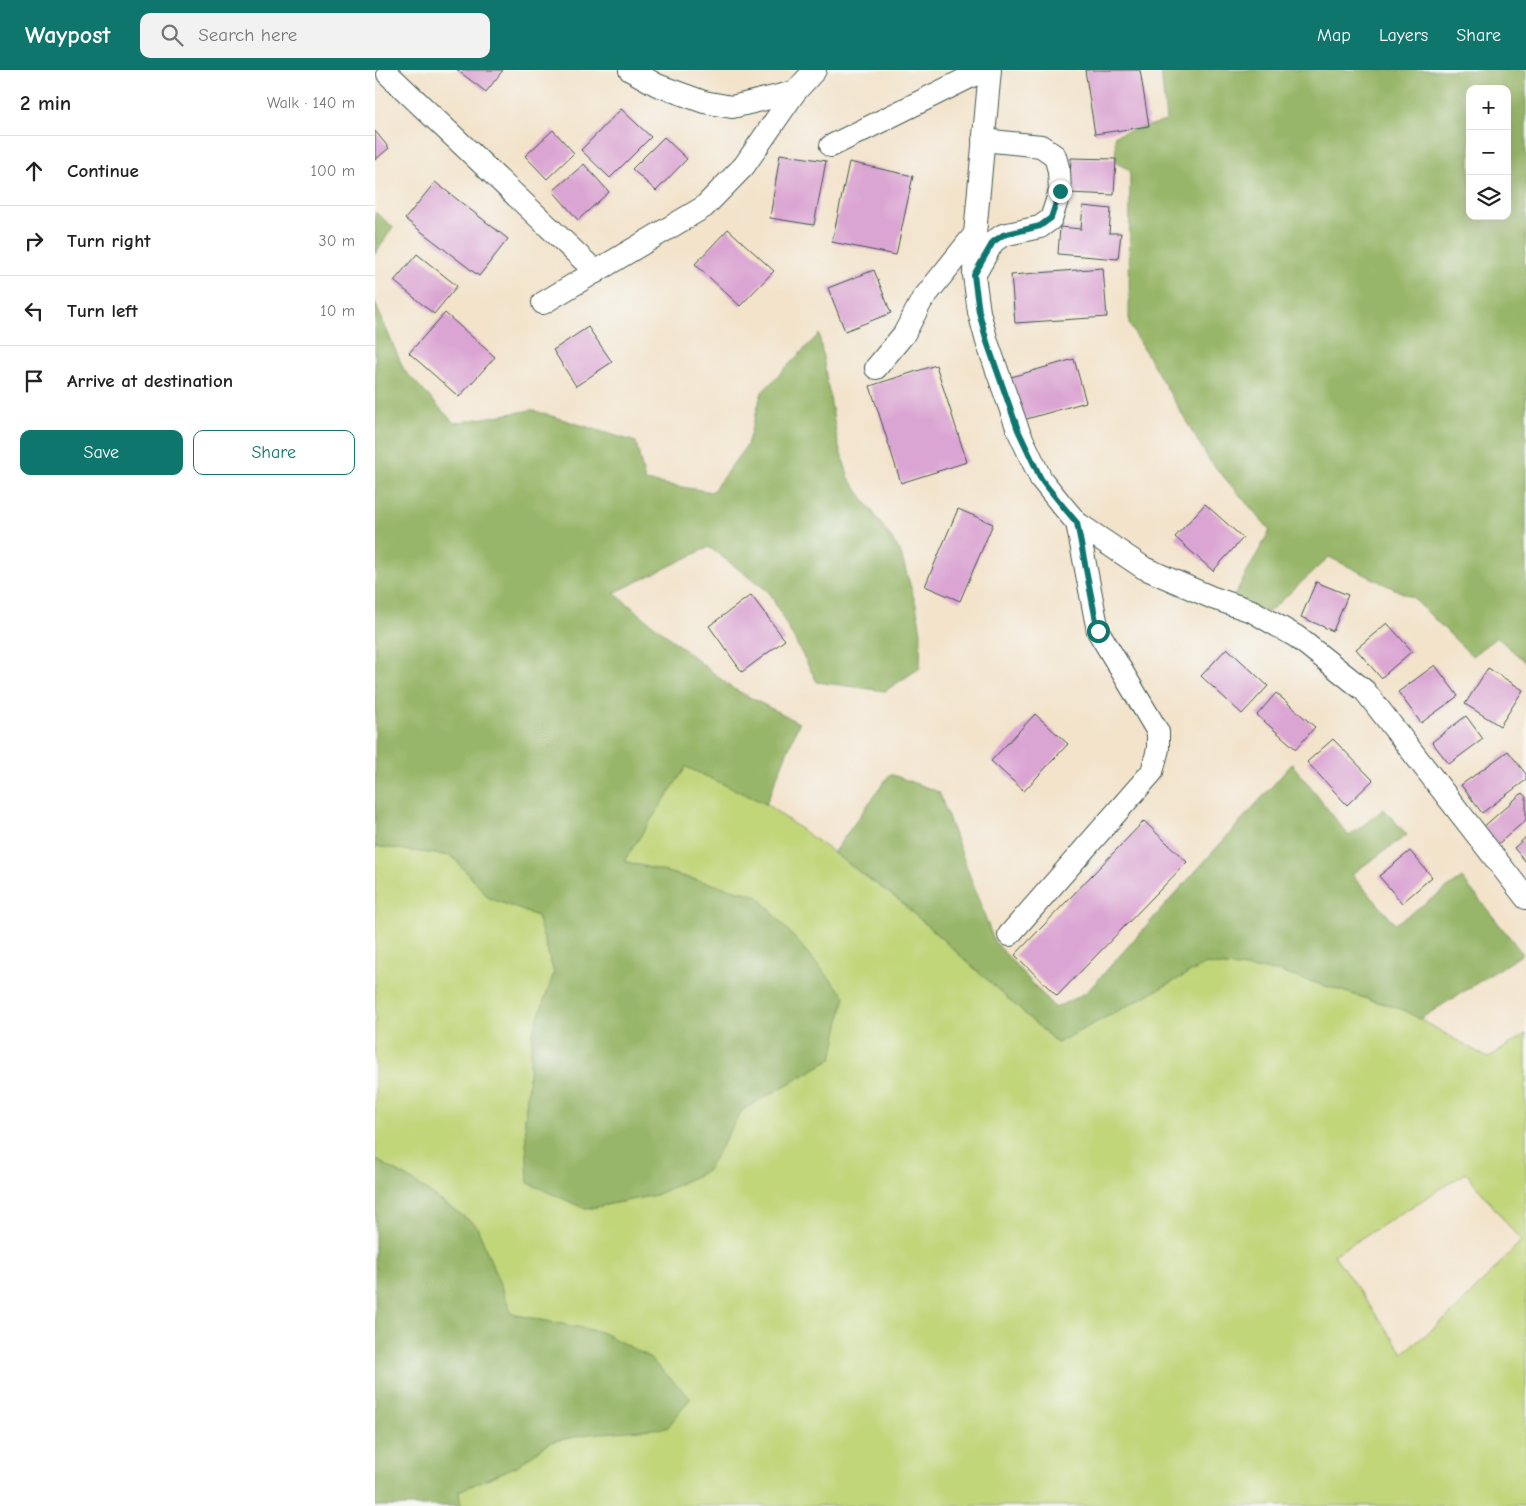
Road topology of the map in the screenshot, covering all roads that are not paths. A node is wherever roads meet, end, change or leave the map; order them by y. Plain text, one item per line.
1 (630, 70) edge
2 (815, 70) edge
3 (984, 70) edge
4 (990, 70) edge
5 (388, 74) dead end
6 (795, 92) junction
7 (983, 140) junction
8 (831, 146) dead end
9 (975, 234) junction
10 (596, 272) junction
11 (974, 275) junction
12 (543, 303) dead end
13 (876, 368) dead end
14 (1077, 523) junction
15 (1526, 898) edge
16 (1009, 935) dead end

1 - 6 street
2 - 6 street
3 - 8 street
4 - 7 street
5 - 10 street
6 - 10 street
7 - 9 street
7 - 11 street
9 - 11 street
9 - 13 street
10 - 12 street
11 - 14 street
14 - 15 street
14 - 16 street

